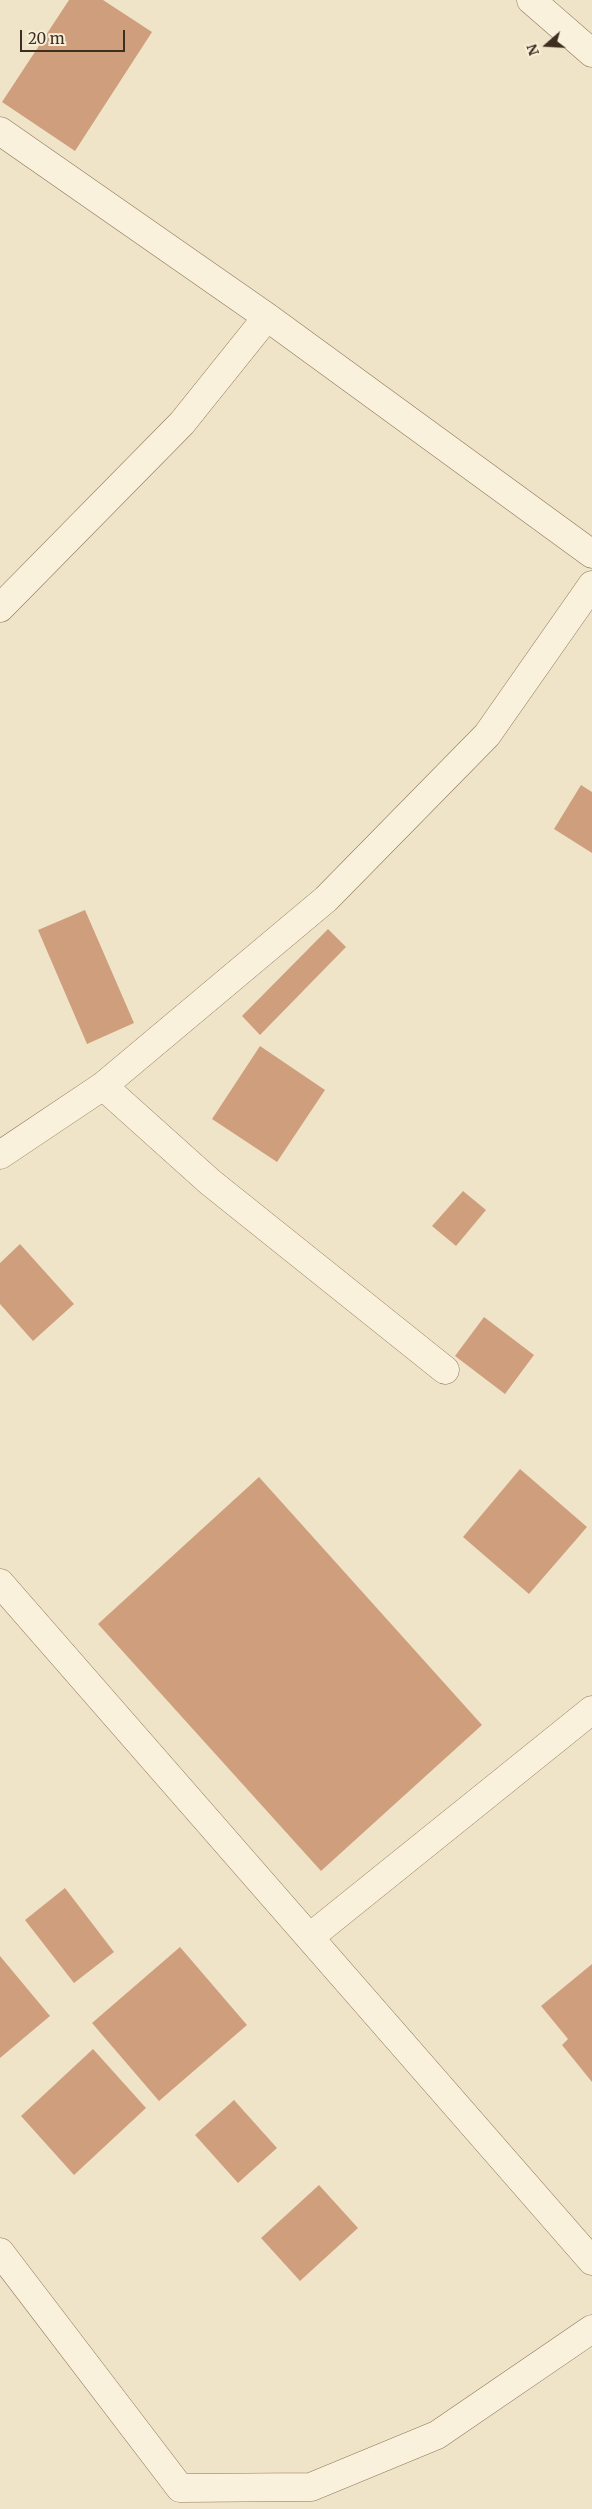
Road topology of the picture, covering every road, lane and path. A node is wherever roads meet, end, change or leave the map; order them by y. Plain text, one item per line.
1 (531, 0) edge
2 (592, 53) edge
3 (0, 131) edge
4 (267, 317) junction
5 (592, 554) edge
6 (592, 585) edge
7 (0, 608) edge
8 (103, 1086) junction
9 (0, 1156) edge
10 (445, 1370) dead end
11 (0, 1583) edge
12 (592, 1710) edge
13 (310, 1937) junction
14 (0, 2252) edge
15 (592, 2261) edge
16 (592, 2329) edge

1 - 2 street
3 - 4 street
4 - 5 street
4 - 7 street
6 - 8 street
8 - 9 street
8 - 10 street
11 - 13 street
12 - 13 street
13 - 15 street
14 - 16 street

